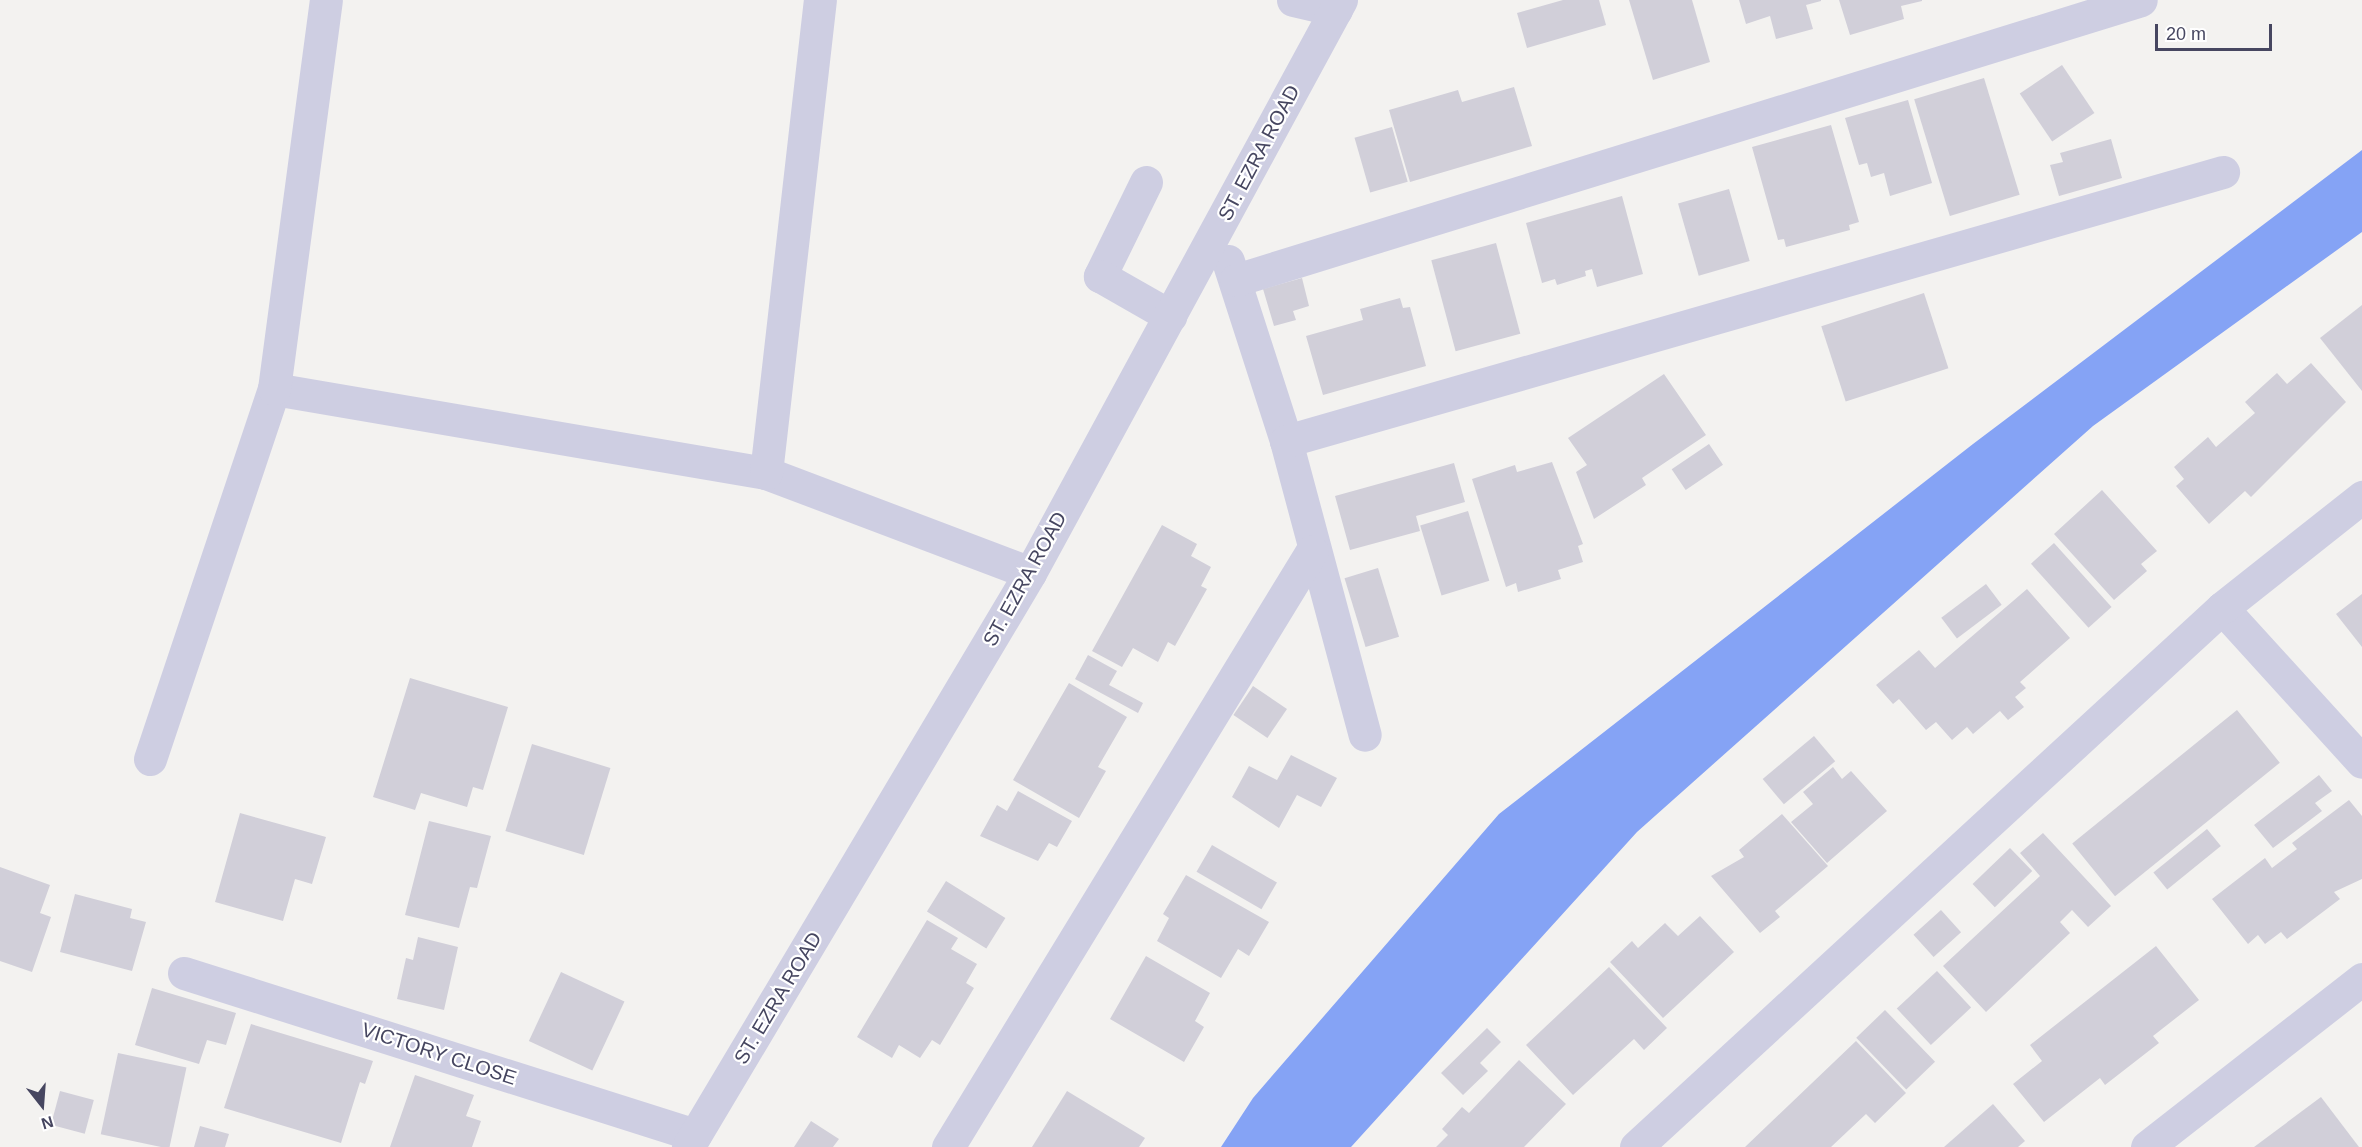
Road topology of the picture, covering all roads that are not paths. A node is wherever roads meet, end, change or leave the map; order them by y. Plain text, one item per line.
1 (326, 0) edge
2 (820, 0) edge
3 (1293, 0) edge
4 (2141, 0) edge
5 (1338, 5) edge
6 (2223, 172) dead end
7 (1146, 182) dead end
8 (1217, 231) junction
9 (1236, 280) junction
10 (1170, 316) junction
11 (274, 389) junction
12 (1286, 441) junction
13 (766, 473) junction
14 (2362, 496) edge
15 (1312, 551) junction
16 (1030, 573) junction
17 (2222, 608) junction
18 (1365, 735) dead end
19 (150, 759) dead end
20 (2362, 762) edge
21 (184, 973) dead end
22 (2362, 979) edge
23 (692, 1141) edge
24 (948, 1147) edge
25 (1636, 1147) edge
26 (2146, 1147) edge

1 - 11 street
2 - 13 street
3 - 5 street
4 - 9 street
5 - 8 street, ST. EZRA ROAD
6 - 12 street
7 - 10 street
8 - 9 street
8 - 10 street, ST. EZRA ROAD
9 - 12 street
10 - 16 street, ST. EZRA ROAD
11 - 13 street
11 - 19 street
12 - 15 street
13 - 16 street
14 - 17 street
15 - 18 street
15 - 24 street
16 - 23 street, ST. EZRA ROAD
17 - 20 street
17 - 25 street
21 - 23 street, VICTORY CLOSE
22 - 26 street

